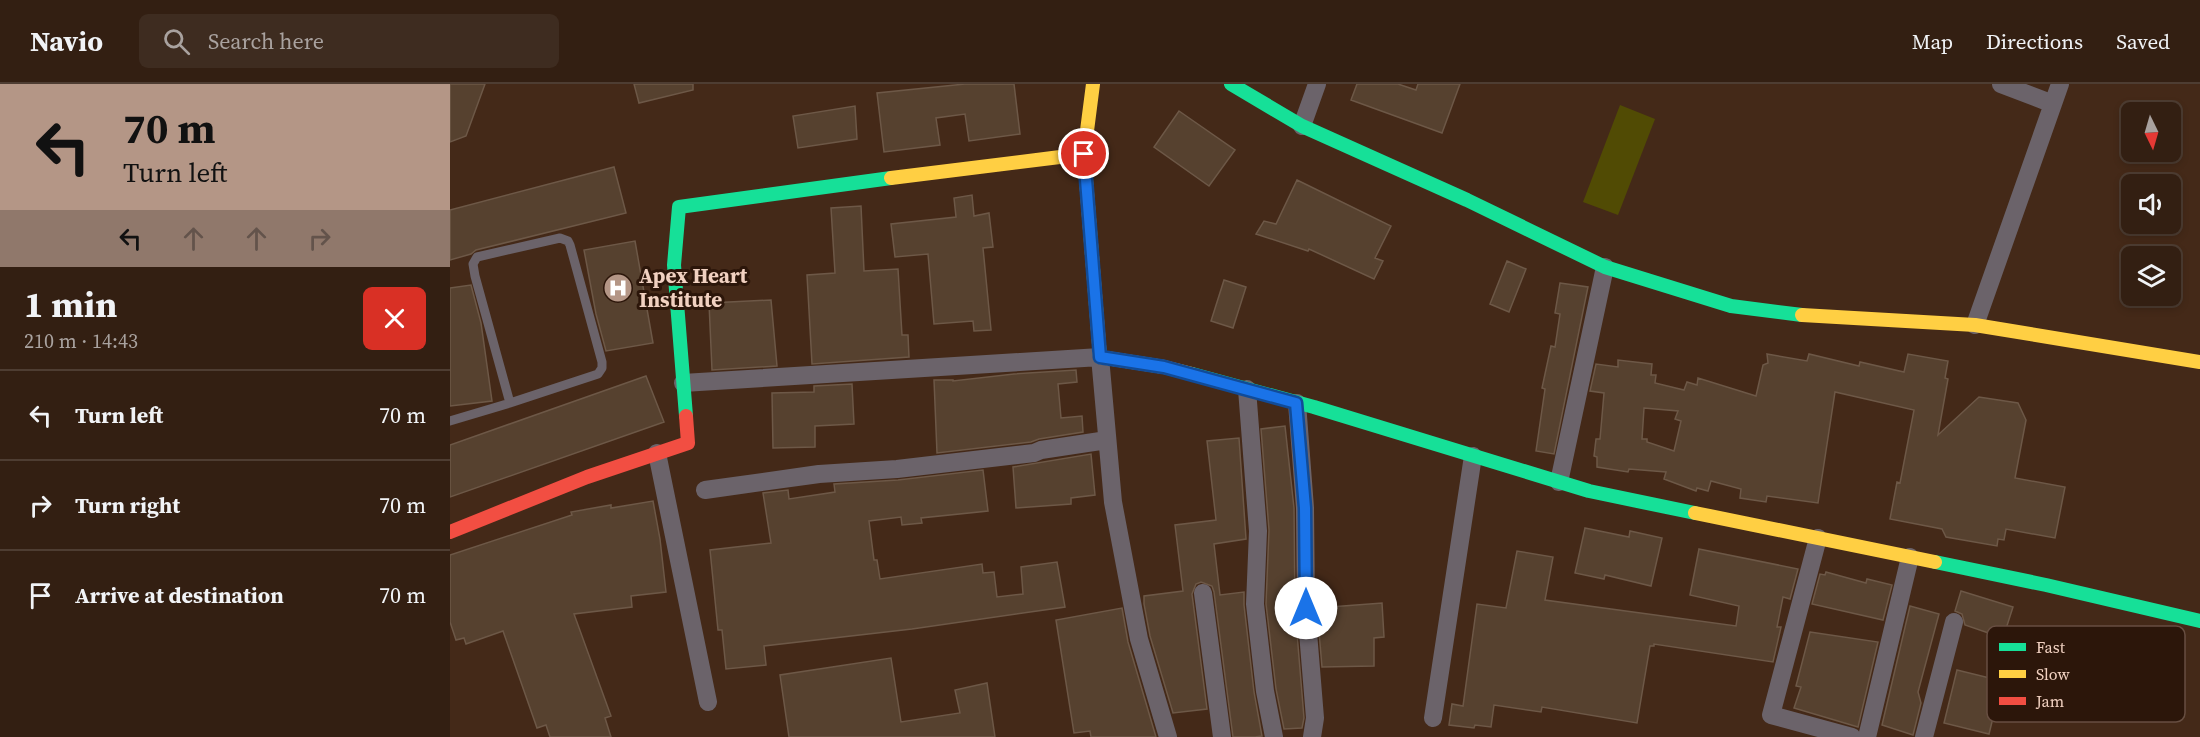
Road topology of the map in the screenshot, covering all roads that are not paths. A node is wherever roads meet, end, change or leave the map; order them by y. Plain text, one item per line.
1 (1093, 84) edge
2 (1231, 84) edge
3 (1317, 84) edge
4 (2001, 84) edge
5 (2060, 84) edge
6 (2053, 104) junction
7 (1302, 126) junction
8 (1084, 154) junction
9 (1605, 267) junction
10 (1975, 325) junction
11 (1100, 357) junction
12 (2200, 362) edge
13 (683, 383) junction
14 (1247, 389) junction
15 (510, 403) junction
16 (1296, 403) junction
17 (450, 421) edge
18 (1107, 440) junction
19 (657, 453) junction
20 (1473, 456) junction
21 (1558, 482) junction
22 (705, 490) dead end
23 (450, 532) edge
24 (1818, 538) junction
25 (1910, 557) junction
26 (1203, 593) dead end
27 (2200, 621) edge
28 (1954, 622) dead end
29 (708, 702) dead end
30 (1433, 718) dead end
31 (1168, 737) edge
32 (1222, 737) edge
33 (1274, 737) edge
34 (1312, 737) edge
35 (1852, 737) edge
36 (1867, 737) edge
37 (1924, 737) edge

1 - 8 street
2 - 7 street
3 - 7 street
4 - 6 street
5 - 6 street
6 - 10 street
7 - 9 street
8 - 11 street
8 - 13 street
9 - 10 street
9 - 21 street
10 - 12 street
11 - 13 street
11 - 14 street
11 - 18 street
13 - 19 street
14 - 16 street
14 - 33 street
15 - 15 lane
15 - 17 lane
16 - 20 street
16 - 34 street
18 - 22 street
18 - 31 street
19 - 23 street
19 - 29 street
20 - 21 street
20 - 30 street
21 - 24 street
24 - 25 street
24 - 35 street
25 - 27 street
25 - 36 street
26 - 32 street
28 - 37 street

